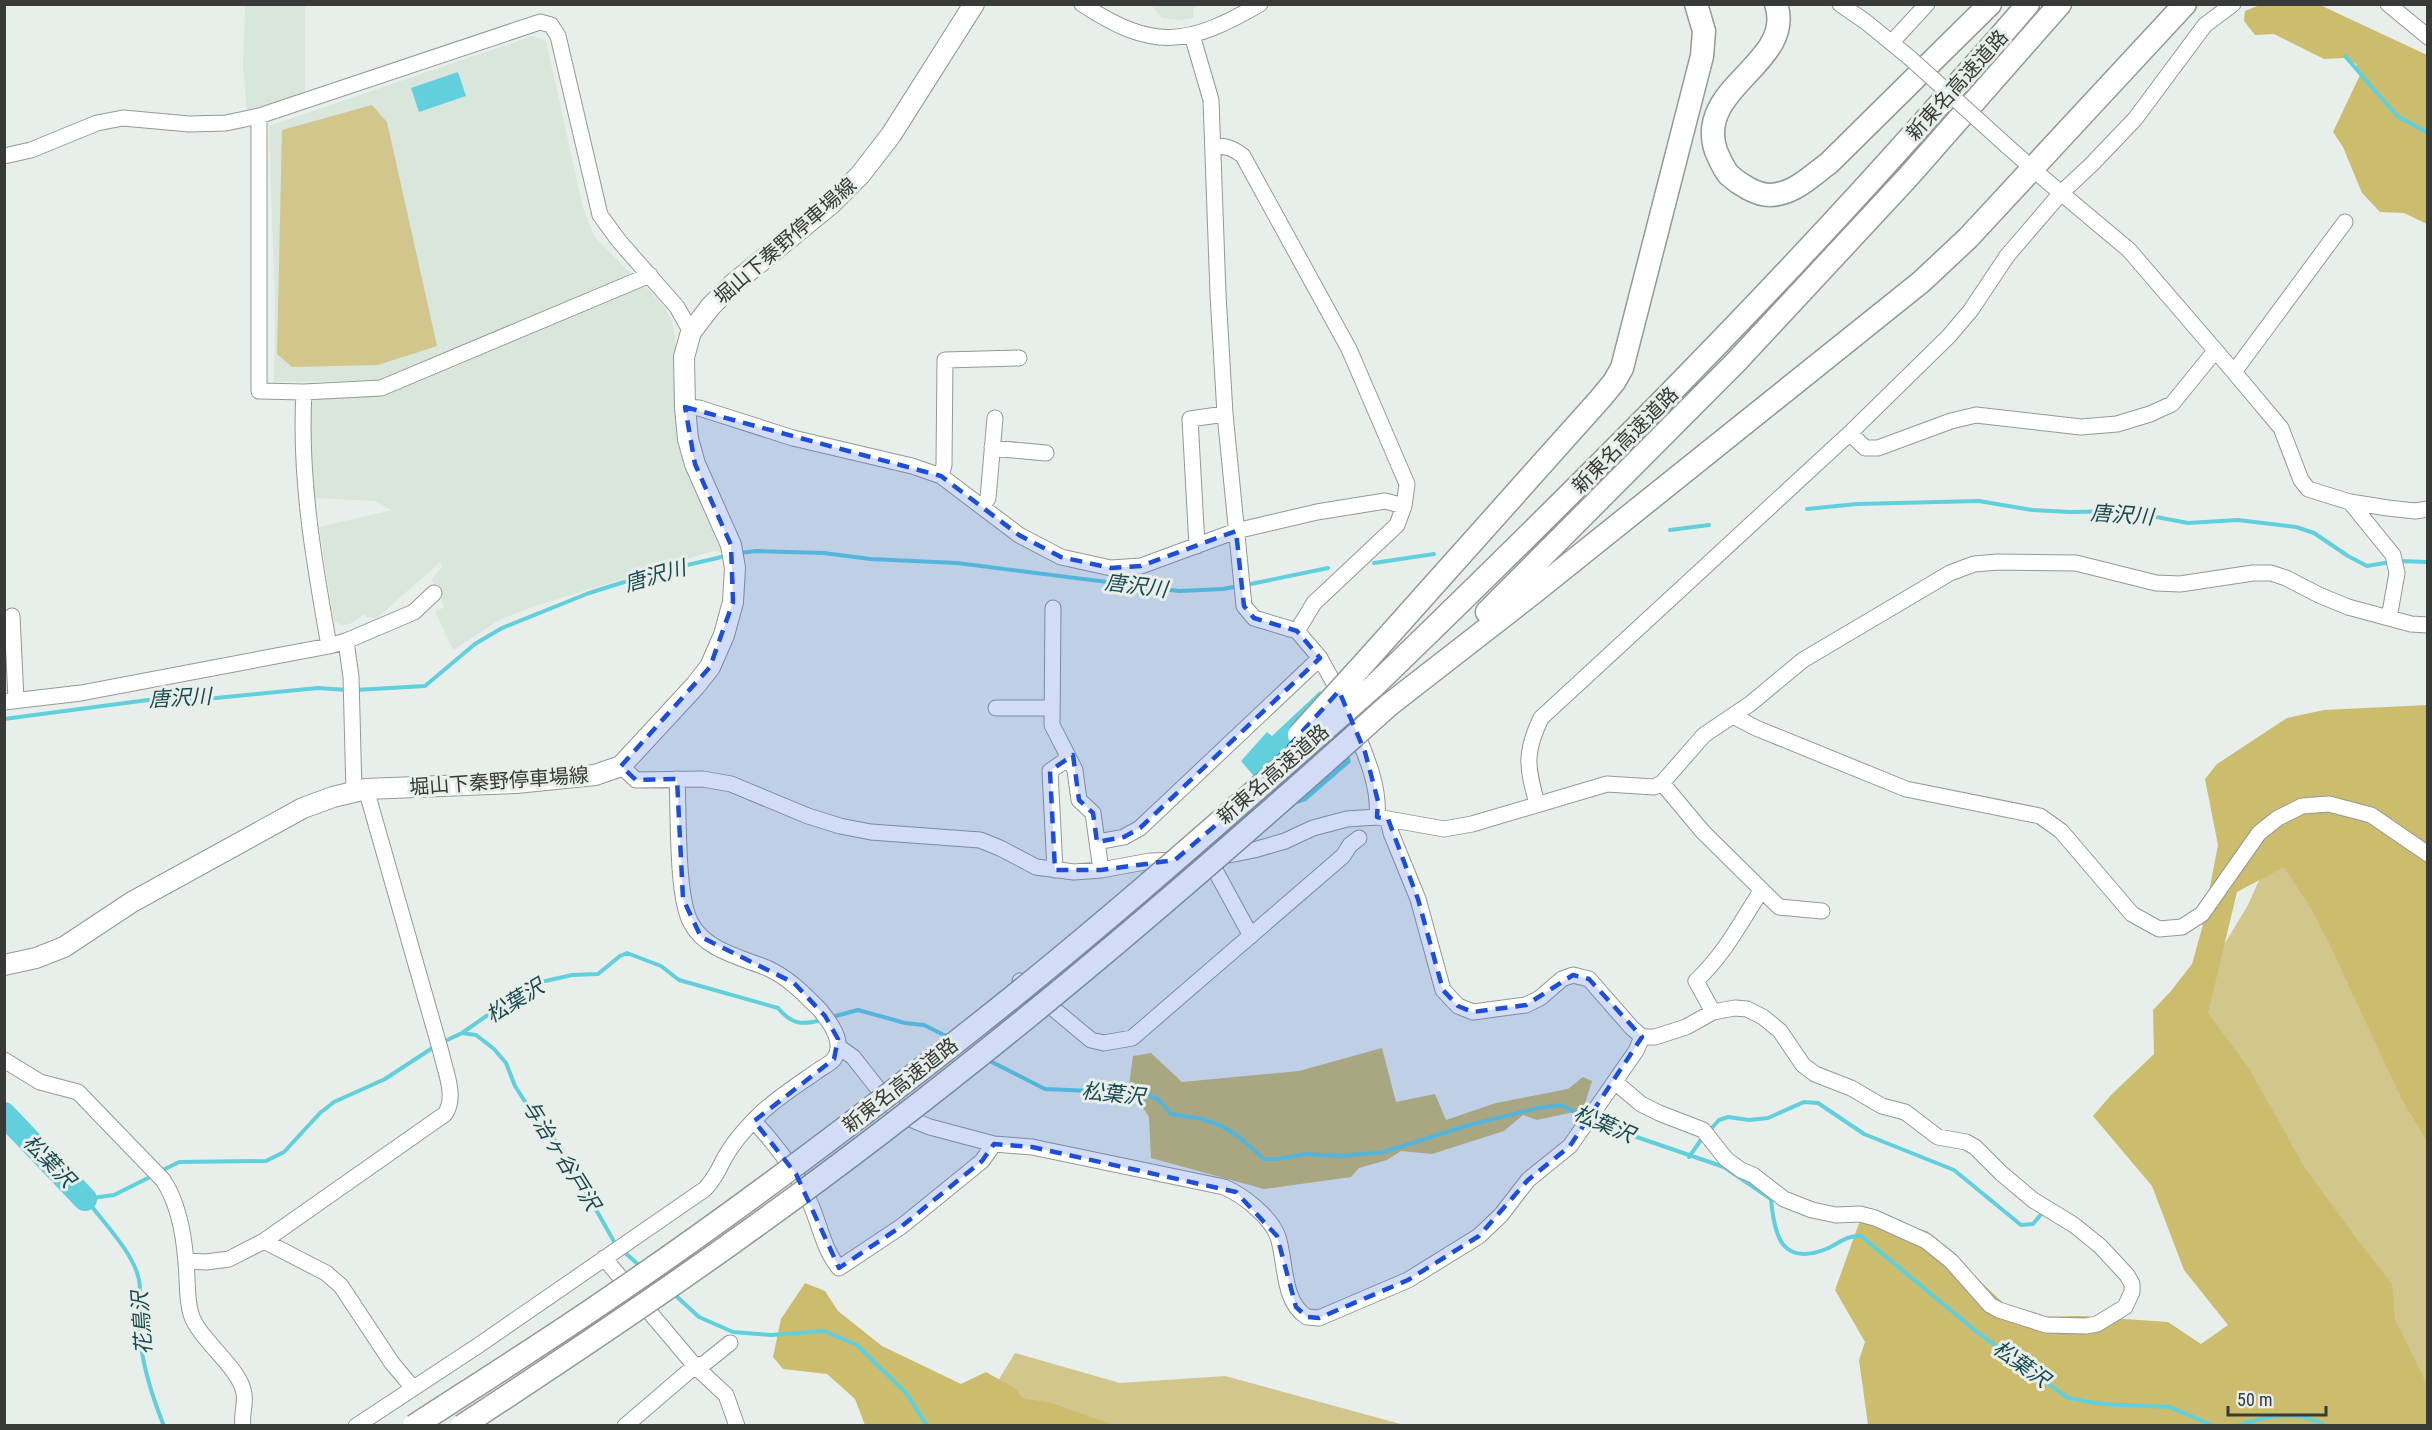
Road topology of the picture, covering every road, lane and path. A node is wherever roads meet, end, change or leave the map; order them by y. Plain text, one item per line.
1 (974, 4) edge
2 (1082, 4) edge
3 (1260, 4) edge
4 (1696, 4) edge
5 (1776, 4) edge
6 (1840, 4) edge
7 (1927, 4) edge
8 (1990, 4) edge
9 (2028, 4) edge
10 (2060, 4) edge
11 (2186, 4) edge
12 (2233, 4) edge
13 (2388, 4) edge
14 (1192, 35) junction
15 (2427, 38) edge
16 (1892, 42) junction
17 (259, 116) junction
18 (1214, 146) junction
19 (4, 156) edge
20 (2024, 161) dead end
21 (2042, 177) dead end
22 (2061, 193) junction
23 (2345, 222) dead end
24 (650, 275) junction
25 (691, 332) junction
26 (2215, 351) junction
27 (1019, 358) dead end
28 (2234, 372) junction
29 (304, 392) junction
30 (685, 407) junction
31 (1225, 414) junction
32 (995, 418) dead end
33 (1850, 433) junction
34 (992, 448) junction
35 (1046, 453) dead end
36 (941, 476) junction
37 (2350, 502) junction
38 (1404, 506) junction
39 (982, 507) junction
40 (2427, 509) edge
41 (1236, 531) junction
42 (1197, 546) junction
43 (434, 593) dead end
44 (1053, 608) dead end
45 (12, 616) dead end
46 (2389, 618) junction
47 (2427, 625) edge
48 (1297, 631) junction
49 (346, 641) junction
50 (329, 646) junction
51 (1320, 658) junction
52 (10, 701) edge
53 (1389, 705) junction
54 (996, 708) dead end
55 (1052, 708) junction
56 (1732, 716) junction
57 (1069, 758) junction
58 (621, 766) junction
59 (678, 779) junction
60 (1662, 783) junction
61 (360, 790) junction
62 (1537, 804) junction
63 (1383, 818) junction
64 (1223, 819) junction
65 (1359, 838) dead end
66 (1097, 842) junction
67 (2427, 854) edge
68 (1209, 859) junction
69 (1054, 870) junction
70 (1101, 870) junction
71 (1761, 891) junction
72 (1822, 911) dead end
73 (1251, 936) junction
74 (4, 965) edge
75 (1020, 981) dead end
76 (1713, 1012) junction
77 (1642, 1037) junction
78 (838, 1047) junction
79 (4, 1060) edge
80 (1615, 1082) junction
81 (754, 1120) junction
82 (994, 1144) junction
83 (264, 1241) junction
84 (608, 1256) junction
85 (186, 1261) junction
86 (730, 1343) dead end
87 (695, 1366) junction
88 (413, 1388) junction
89 (243, 1425) edge
90 (356, 1425) edge
91 (414, 1425) edge
92 (462, 1425) edge
93 (625, 1425) edge
94 (737, 1425) edge

1 - 25 main road, 堀山下秦野停車場線
2 - 14 street
3 - 14 street
4 - 64 highway, bridge
5 - 8 highway
6 - 16 street
7 - 16 street
9 - 64 highway, 新東名高速道路, bridge
10 - 53 highway, 新東名高速道路
11 - 53 highway
12 - 22 street
13 - 15 street
14 - 18 street
16 - 20 street, bridge
17 - 19 street
17 - 24 street
17 - 29 street
18 - 31 street
18 - 38 street
21 - 22 street
22 - 26 street
22 - 33 street
23 - 28 street
24 - 25 street
24 - 29 street
25 - 30 main road, 堀山下秦野停車場線
26 - 28 street
26 - 33 street
27 - 36 street
28 - 37 street
29 - 50 street
30 - 36 street
30 - 58 main road, 堀山下秦野停車場線
31 - 41 street
31 - 42 street
32 - 34 street
33 - 62 street
34 - 35 street
34 - 39 street
36 - 39 street
37 - 40 street
37 - 46 street
38 - 41 street
38 - 48 street
39 - 42 street
41 - 42 street
41 - 48 street
43 - 49 street
44 - 55 street
45 - 52 street
46 - 47 street
46 - 56 street
48 - 51 street
49 - 50 street
49 - 61 street
50 - 52 street
51 - 63 street
51 - 66 street
53 - 92 highway, 新東名高速道路, bridge
54 - 55 street
55 - 57 street
56 - 60 street
56 - 67 street
57 - 66 street
57 - 69 street
58 - 59 street
58 - 61 main road, 堀山下秦野停車場線
59 - 69 street
59 - 78 street
60 - 62 street
60 - 71 street
61 - 74 main road, 堀山下秦野停車場線
61 - 83 street
62 - 63 street
63 - 68 street
63 - 77 street
64 - 91 highway, 新東名高速道路, bridge
65 - 73 street
66 - 70 street
68 - 70 street
68 - 73 street
69 - 70 street
71 - 72 street
71 - 76 street
73 - 75 street
76 - 77 street
76 - 80 street
77 - 80 street
78 - 81 street
78 - 82 street
79 - 85 street
80 - 82 street
81 - 82 street
81 - 84 street
83 - 85 street
83 - 88 street
84 - 87 street
84 - 88 street
85 - 89 street
86 - 87 street
87 - 93 street
87 - 94 street
88 - 90 street

